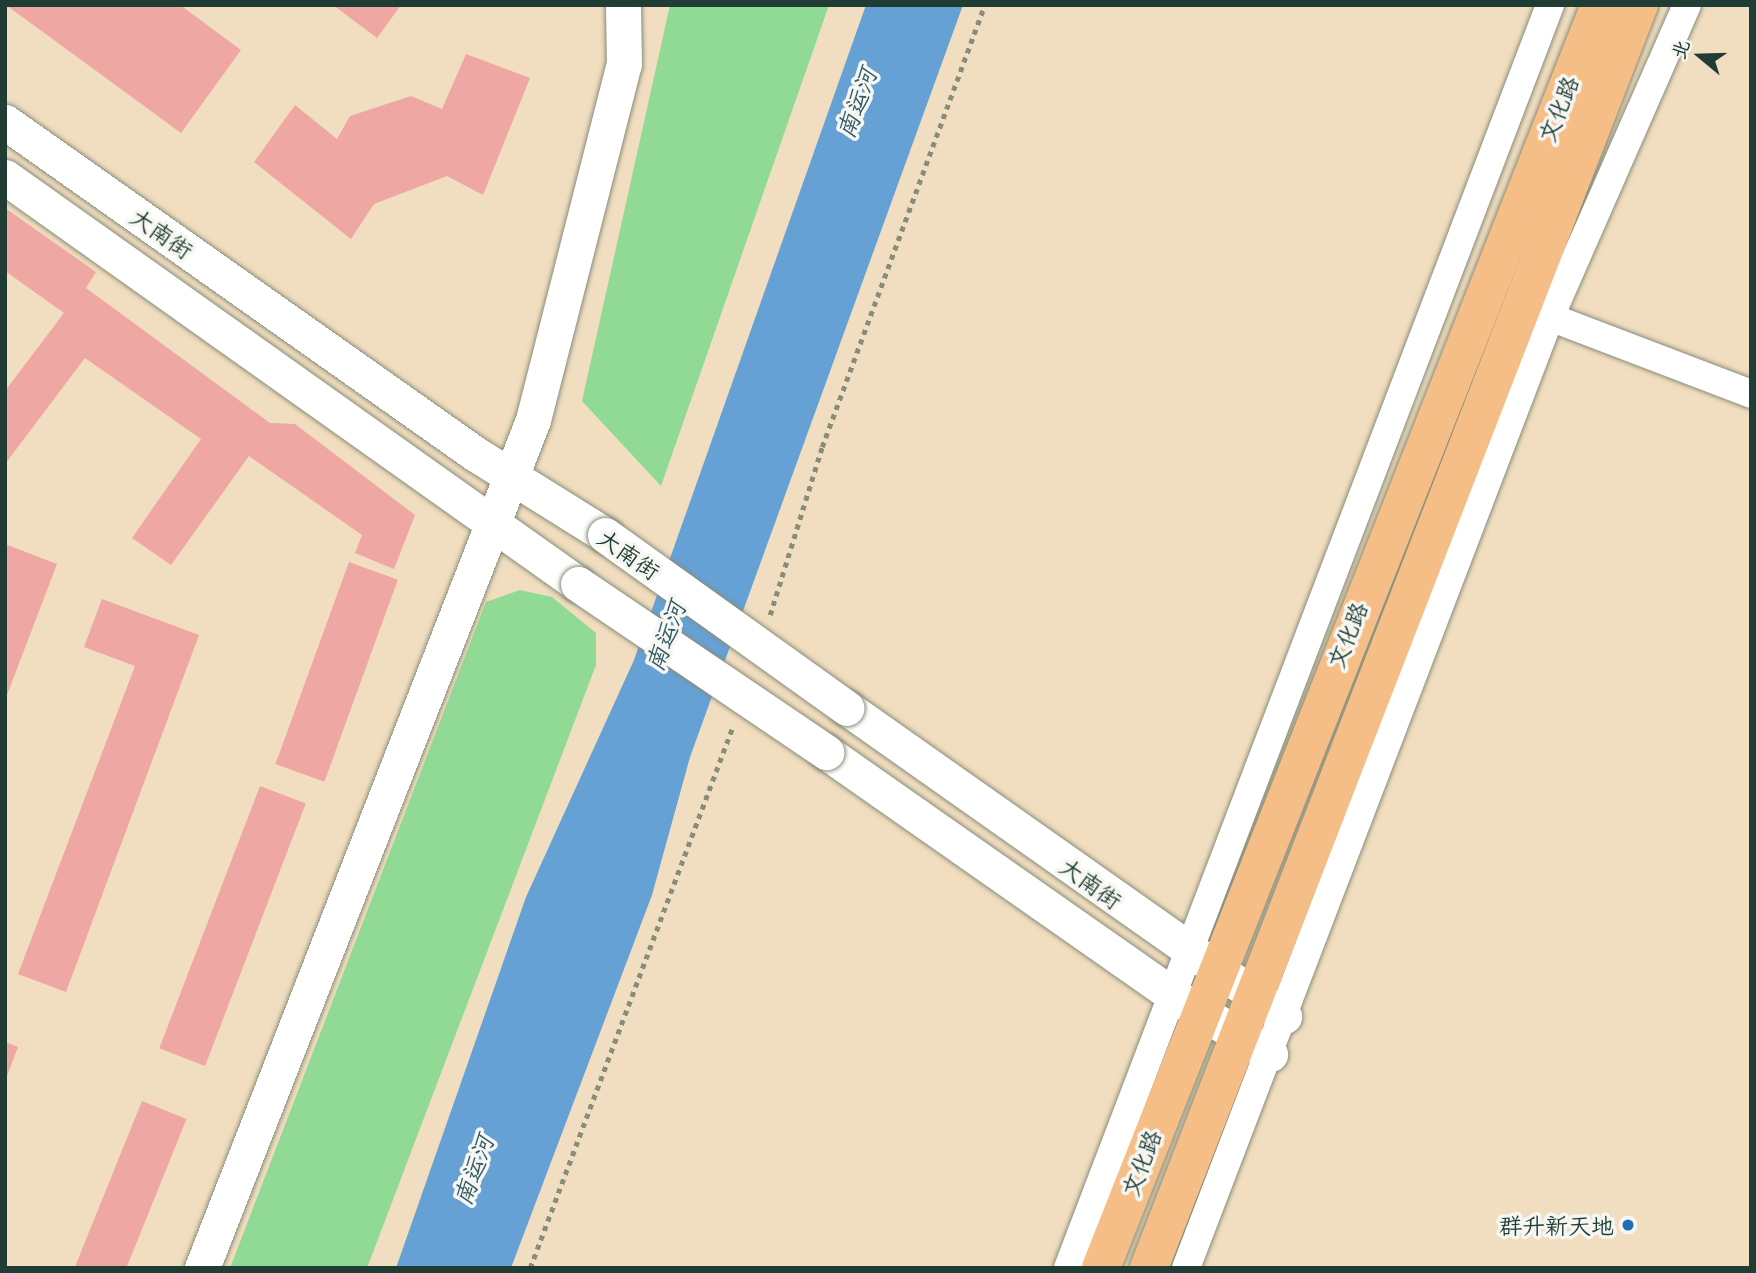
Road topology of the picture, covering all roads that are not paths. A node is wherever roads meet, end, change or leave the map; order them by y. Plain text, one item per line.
1 (623, 5) edge
2 (1550, 5) edge
3 (1600, 5) edge
4 (1639, 5) edge
5 (1687, 5) edge
6 (5, 122) edge
7 (5, 177) edge
8 (1535, 312) junction
9 (1751, 394) edge
10 (512, 479) junction
11 (492, 524) junction
12 (1286, 746) junction
13 (1200, 961) junction
14 (1184, 1003) junction
15 (1268, 1007) junction
16 (1254, 1045) junction
17 (202, 1268) edge
18 (1068, 1268) edge
19 (1101, 1268) edge
20 (1149, 1268) edge
21 (1186, 1268) edge

1 - 10 street
2 - 12 street
3 - 12 main road, 文化路
4 - 8 main road, 文化路
5 - 8 street
6 - 10 street, 大南街
7 - 11 street, 大南街
8 - 9 street
8 - 15 main road, 文化路
10 - 11 street
10 - 13 street, 大南街, bridge
11 - 14 street, 大南街, bridge
11 - 17 street
12 - 13 main road, 文化路
13 - 14 main road, 文化路
13 - 15 street, 大南街
14 - 16 street, 大南街
14 - 18 street
14 - 19 main road, 文化路
15 - 16 main road, 文化路
16 - 20 main road, 文化路
16 - 21 street

